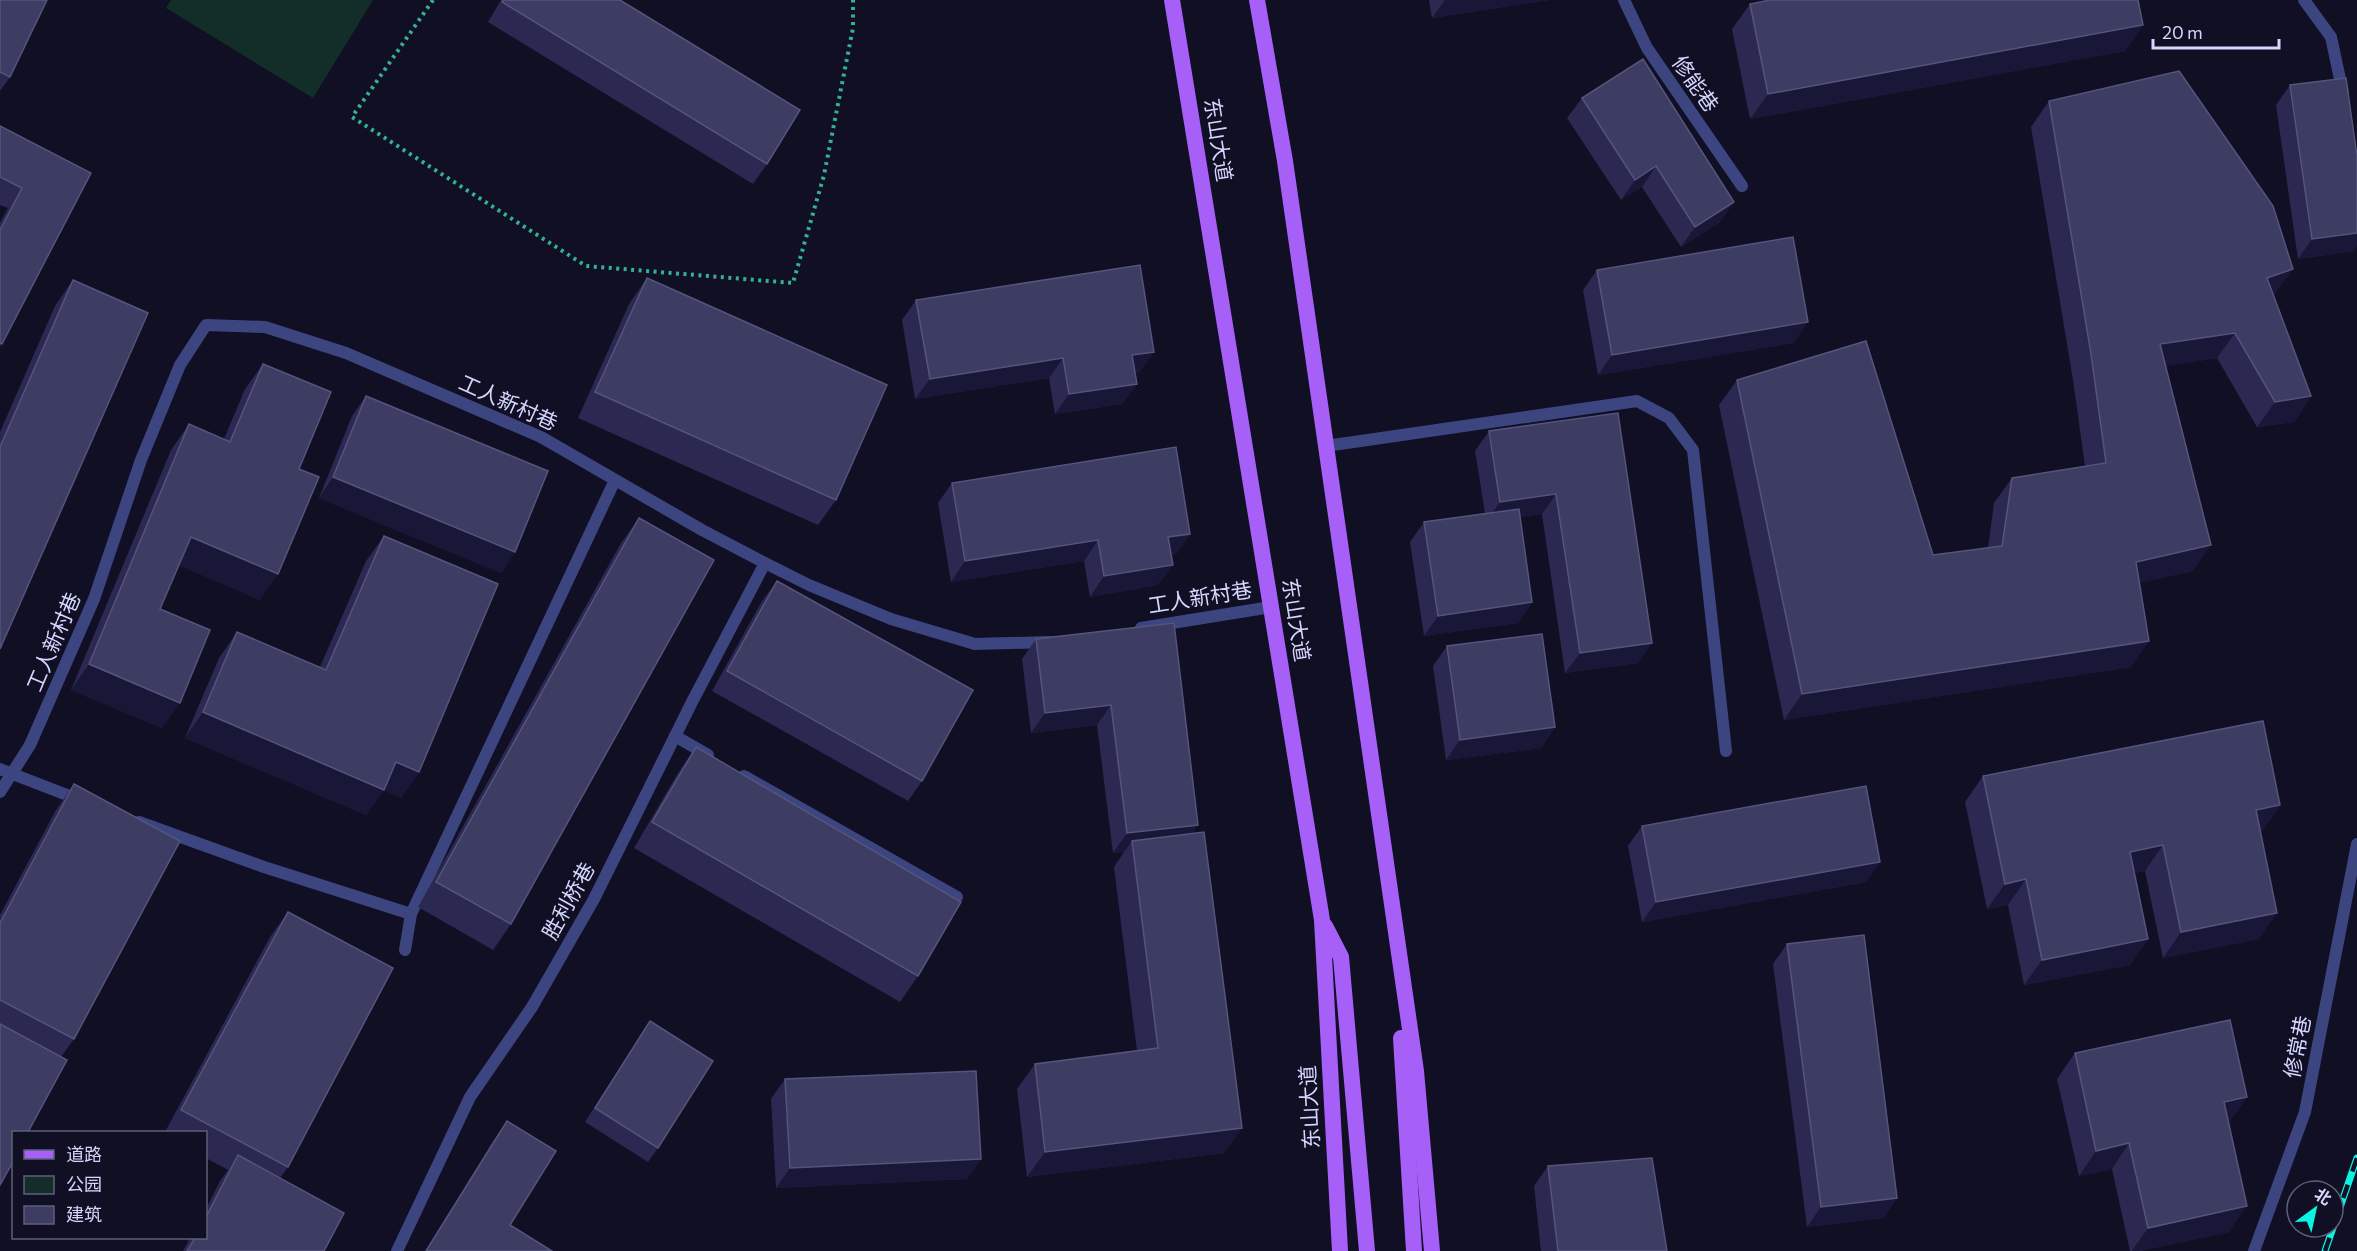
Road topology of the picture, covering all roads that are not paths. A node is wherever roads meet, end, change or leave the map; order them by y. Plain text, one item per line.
1 (1172, 0) edge
2 (1257, 0) edge
3 (1624, 0) edge
4 (2304, 0) edge
5 (2345, 102) edge
6 (1742, 186) dead end
7 (1326, 446) junction
8 (615, 480) junction
9 (765, 563) junction
10 (1271, 607) junction
11 (1132, 629) edge
12 (1062, 640) edge
13 (675, 736) junction
14 (1726, 751) dead end
15 (715, 759) edge
16 (735, 771) edge
17 (6, 772) edge
18 (0, 792) edge
19 (94, 805) edge
20 (125, 816) edge
21 (2357, 844) edge
22 (957, 897) edge
23 (411, 914) junction
24 (1394, 917) junction
25 (1322, 920) junction
26 (405, 950) dead end
27 (397, 1251) edge
28 (1340, 1251) edge
29 (1367, 1251) edge
30 (1414, 1251) edge
31 (1432, 1251) edge
32 (2254, 1251) edge

1 - 10 main road, 东山大道
2 - 7 main road
3 - 6 street, 修能巷
4 - 5 street
7 - 14 street
7 - 24 main road
8 - 9 street, 工人新村巷
8 - 17 street, 工人新村巷
8 - 23 street
9 - 12 street, 工人新村巷
9 - 13 street, 胜利桥巷
10 - 11 street, 工人新村巷
10 - 25 main road, 东山大道
13 - 15 street
13 - 27 street, 胜利桥巷
16 - 22 street
17 - 18 street, 工人新村巷
17 - 19 street
20 - 23 street
21 - 32 street, 修常巷
23 - 26 street
24 - 30 main road
24 - 31 main road
25 - 28 main road, 东山大道
25 - 29 main road

